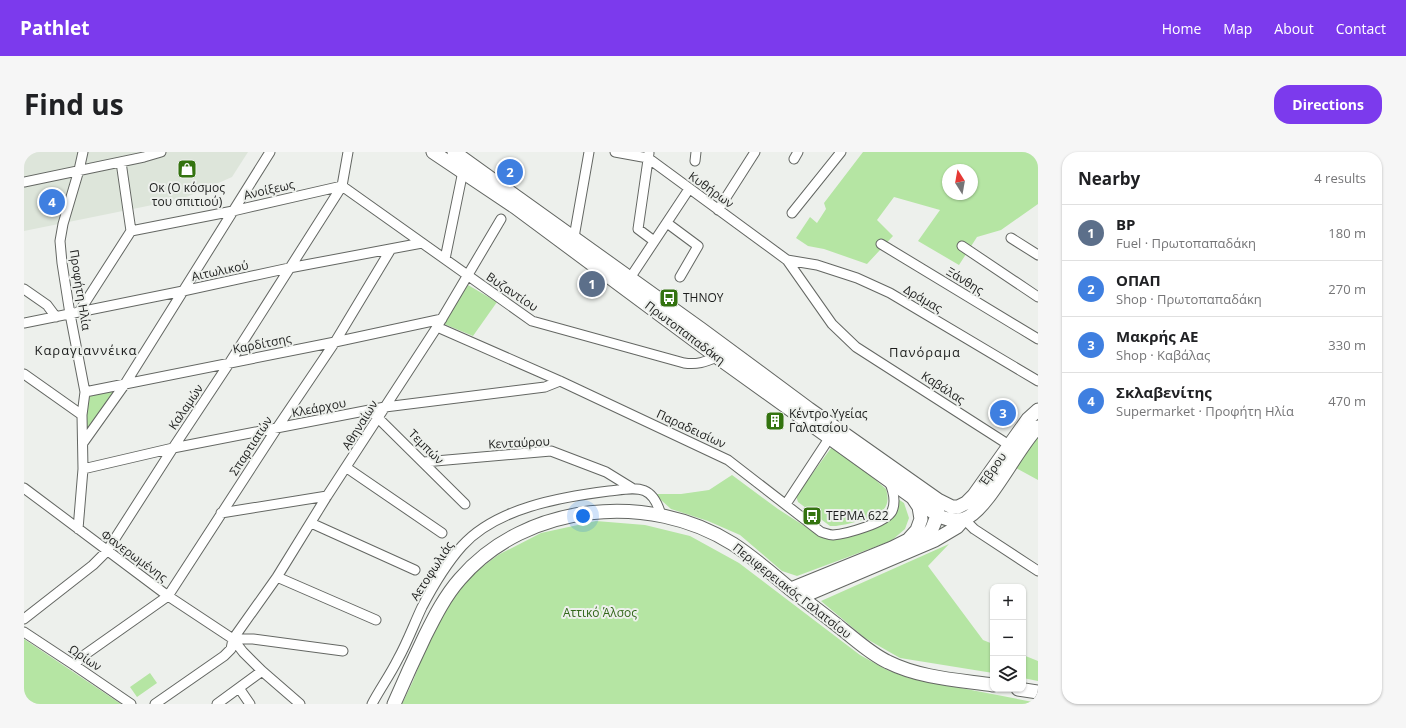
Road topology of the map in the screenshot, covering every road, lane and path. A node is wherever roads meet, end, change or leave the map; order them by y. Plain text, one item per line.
1 (83, 152) edge
2 (161, 152) edge
3 (270, 152) edge
4 (348, 152) edge
5 (433, 152) edge
6 (454, 152) edge
7 (589, 152) edge
8 (615, 152) edge
9 (755, 152) edge
10 (841, 152) edge
11 (649, 155) edge
12 (466, 161) edge
13 (121, 162) junction
14 (79, 170) junction
15 (24, 182) edge
16 (342, 186) junction
17 (689, 189) junction
18 (718, 210) junction
19 (233, 211) junction
20 (792, 213) dead end
21 (501, 219) dead end
22 (667, 223) junction
23 (131, 230) junction
24 (1011, 238) dead end
25 (654, 241) junction
26 (422, 243) junction
27 (573, 244) junction
28 (881, 244) dead end
29 (962, 246) dead end
30 (392, 249) junction
31 (1038, 255) edge
32 (445, 259) junction
33 (787, 260) junction
34 (289, 268) junction
35 (467, 275) junction
36 (630, 278) junction
37 (680, 278) dead end
38 (24, 289) edge
39 (183, 291) junction
40 (1038, 297) edge
41 (74, 313) junction
42 (56, 317) junction
43 (24, 323) edge
44 (440, 323) junction
45 (1038, 338) edge
46 (335, 342) junction
47 (717, 357) junction
48 (230, 362) junction
49 (24, 374) edge
50 (1038, 380) edge
51 (560, 381) junction
52 (125, 384) junction
53 (85, 392) junction
54 (385, 407) junction
55 (368, 410) junction
56 (1038, 410) edge
57 (82, 415) junction
58 (378, 417) junction
59 (1038, 427) edge
60 (277, 428) junction
61 (833, 433) junction
62 (83, 443) junction
63 (1009, 445) junction
64 (173, 448) junction
65 (424, 462) junction
66 (347, 468) junction
67 (83, 469) junction
68 (889, 480) junction
69 (24, 488) edge
70 (632, 488) junction
71 (327, 496) junction
72 (912, 496) junction
73 (938, 500) junction
74 (465, 504) dead end
75 (786, 504) junction
76 (221, 514) junction
77 (661, 515) junction
78 (937, 515) junction
79 (964, 519) junction
80 (311, 522) junction
81 (78, 529) junction
82 (442, 533) dead end
83 (917, 548) junction
84 (107, 551) junction
85 (415, 570) dead end
86 (1038, 571) edge
87 (277, 577) junction
88 (796, 593) junction
89 (168, 596) junction
90 (24, 615) edge
91 (376, 620) dead end
92 (24, 632) edge
93 (234, 639) junction
94 (342, 651) dead end
95 (398, 659) junction
96 (412, 664) junction
97 (74, 665) junction
98 (262, 671) junction
99 (990, 685) edge
100 (239, 688) junction
101 (1026, 690) edge
102 (1038, 692) edge
103 (131, 704) edge
104 (155, 704) edge
105 (217, 704) edge
106 (250, 704) edge
107 (300, 704) edge
108 (372, 704) edge
109 (394, 704) edge

1 - 14 street, Προφήτη Ηλία
2 - 13 street
3 - 19 street
4 - 16 street
5 - 12 main road, Πρωτοπαπαδάκη
6 - 12 main road, Πρωτοπαπαδάκη
7 - 27 street
8 - 11 street, Κυθήρων
9 - 18 street
10 - 20 street
11 - 17 street, Κυθήρων
11 - 25 street
12 - 27 main road, Πρωτοπαπαδάκη
12 - 32 street
13 - 14 street
13 - 23 street
14 - 15 street
14 - 41 street, Προφήτη Ηλία
16 - 19 street, Ανοίξεως
16 - 26 street, Βυζαντίου
16 - 34 street, Καλαμών
17 - 18 street, Κυθήρων
17 - 22 street
18 - 33 street, Κυθήρων
19 - 23 street, Ανοίξεως
19 - 39 street
21 - 35 street, Αθηναίων
22 - 25 street
22 - 37 street
23 - 41 street
24 - 31 street
25 - 36 street
26 - 30 street, Αιτωλικού
26 - 32 street, Βυζαντίου
27 - 36 main road, Πρωτοπαπαδάκη
27 - 47 main road, Πρωτοπαπαδάκη
28 - 45 street, Ξάνθης
29 - 40 street
30 - 34 street, Αιτωλικού
30 - 46 street, Σπαρτιατών
32 - 35 street, Βυζαντίου
33 - 50 street, Δράμας
33 - 63 street, Καβάλας
34 - 39 street, Αιτωλικού
34 - 48 street, Καλαμών
35 - 44 street, Αθηναίων
35 - 47 street, Βυζαντίου
36 - 61 main road, Πρωτοπαπαδάκη
38 - 42 street
39 - 41 street, Αιτωλικού
39 - 52 street
41 - 42 street, Αιτωλικού
41 - 53 street, Προφήτη Ηλία
42 - 43 street, Αιτωλικού
44 - 46 street, Καρδίτσης
44 - 51 street, Παραδεισίων
44 - 54 street, Αθηναίων
46 - 48 street, Καρδίτσης
46 - 60 street, Σπαρτιατών
47 - 61 main road, Πρωτοπαπαδάκη
48 - 52 street, Καρδίτσης
48 - 64 street, Καλαμών
49 - 57 street
51 - 54 street, Κλεάρχου
51 - 75 street, Παραδεισίων
52 - 53 street, Καρδίτσης
52 - 62 street
53 - 57 street, Προφήτη Ηλία
54 - 55 street, Κλεάρχου
54 - 58 street, Αθηναίων
55 - 58 street, Τεμπών
55 - 60 street, Κλεάρχου
56 - 63 main road, Έβρου
57 - 62 street, Προφήτη Ηλία
58 - 65 street, Τεμπών
58 - 66 street, Αθηναίων
59 - 79 main road, Έβρου
60 - 64 street, Κλεάρχου
60 - 76 street, Σπαρτιατών
61 - 68 main road, Πρωτοπαπαδάκη
61 - 73 main road, Πρωτοπαπαδάκη
61 - 75 street
62 - 67 street, Προφήτη Ηλία
63 - 73 main road, Έβρου
64 - 67 street, Κλεάρχου
64 - 84 street, Καλαμών
65 - 70 street, Κενταύρου
65 - 74 street, Τεμπών
66 - 71 street, Αθηναίων
66 - 82 street
67 - 81 street, Προφήτη Ηλία
68 - 72 main road, Πρωτοπαπαδάκη
68 - 75 street, Παραδεισίων
69 - 81 street, Φανερωμένης
70 - 77 street, Αετοφωλιάς
70 - 95 street, Αετοφωλιάς
71 - 76 street
71 - 80 street, Αθηναίων
72 - 78 main road, Πρωτοπαπαδάκη
72 - 88 main road
73 - 78 main road
76 - 89 street, Σπαρτιατών
77 - 88 main road, Περιφερειακός Γαλατσίου
77 - 96 main road, Περιφερειακός Γαλατσίου
78 - 79 main road
78 - 83 main road
79 - 83 main road, Έβρου
79 - 86 street
80 - 85 street
80 - 87 street, Αθηναίων
81 - 84 street, Φανερωμένης
83 - 88 main road, Έβρου
84 - 89 street, Φανερωμένης
84 - 90 street, Καλαμών
87 - 91 street
87 - 93 street, Αθηναίων
88 - 99 main road, Περιφερειακός Γαλατσίου
89 - 93 street, Φανερωμένης
89 - 97 street
92 - 97 street, Ωρίων
93 - 94 street
93 - 98 street
93 - 104 street, Αθηναίων
95 - 96 street
95 - 108 street, Αετοφωλιάς
96 - 109 main road, Περιφερειακός Γαλατσίου
97 - 103 street, Ωρίων
98 - 100 street
98 - 107 street
100 - 105 street
100 - 106 street
101 - 102 main road

